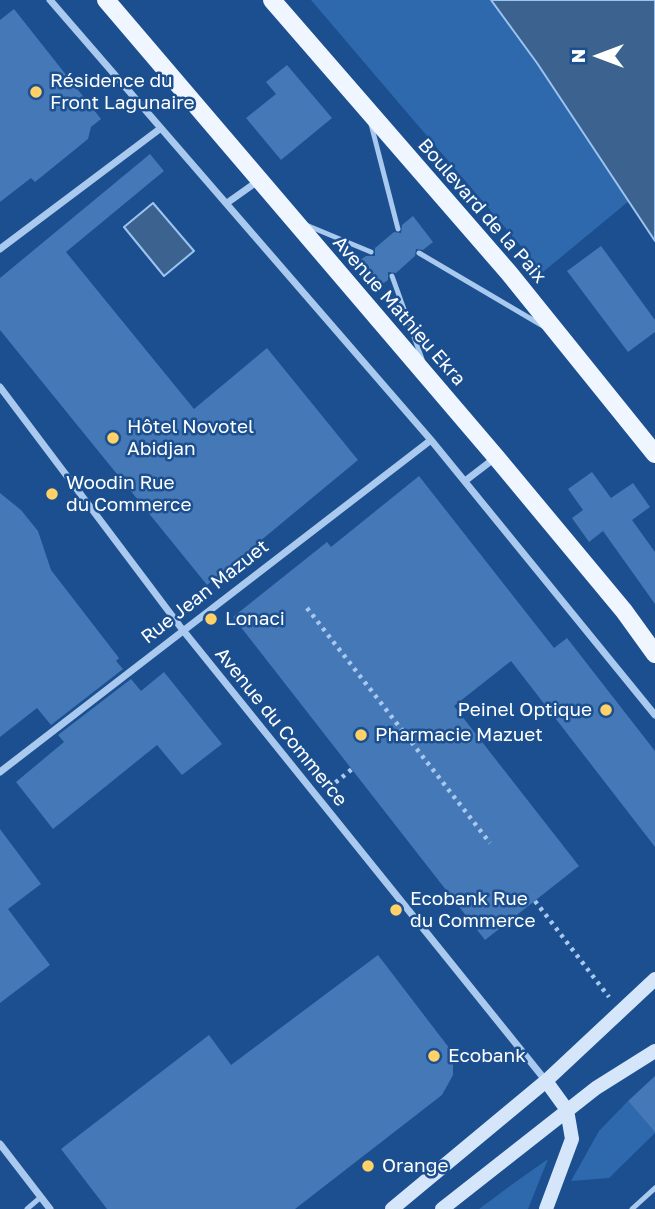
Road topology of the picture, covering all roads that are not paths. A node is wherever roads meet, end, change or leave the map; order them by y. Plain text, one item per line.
1 (50, 0) edge
2 (106, 0) edge
3 (117, 0) edge
4 (272, 0) edge
5 (129, 27) junction
6 (368, 112) junction
7 (161, 128) junction
8 (259, 181) junction
9 (227, 203) junction
10 (293, 220) junction
11 (398, 229) dead end
12 (0, 250) edge
13 (370, 252) dead end
14 (419, 253) dead end
15 (392, 276) dead end
16 (560, 337) junction
17 (429, 378) junction
18 (0, 387) edge
19 (431, 440) junction
20 (655, 454) edge
21 (496, 457) junction
22 (465, 481) junction
23 (182, 629) junction
24 (655, 654) edge
25 (655, 715) edge
26 (0, 772) edge
27 (655, 979) edge
28 (655, 1051) edge
29 (546, 1081) junction
30 (567, 1110) junction
31 (0, 1144) edge
32 (655, 1188) edge
33 (41, 1197) junction
34 (27, 1209) edge
35 (50, 1209) edge
36 (392, 1209) edge
37 (442, 1209) edge
38 (546, 1209) edge
39 (632, 1209) edge

1 - 7 street
2 - 5 main road, Avenue Mathieu Ekra
3 - 5 main road
4 - 6 main road, Boulevard de la Paix
5 - 8 main road, Avenue Mathieu Ekra
6 - 11 lane
6 - 16 main road, Boulevard de la Paix
7 - 9 street
7 - 12 street
8 - 9 street
8 - 10 main road, Avenue Mathieu Ekra
9 - 19 street
10 - 13 lane
10 - 17 main road, Avenue Mathieu Ekra
14 - 16 lane
15 - 17 lane
16 - 20 main road, Boulevard de la Paix
17 - 21 main road, Avenue Mathieu Ekra
18 - 23 street, Avenue du Commerce
19 - 22 street
19 - 23 street, Rue Jean Mazuet
21 - 22 street
21 - 24 main road, Avenue Mathieu Ekra
22 - 25 street
23 - 26 street, Rue Jean Mazuet
23 - 29 street, Avenue du Commerce
27 - 29 main road
28 - 30 main road
29 - 30 main road
29 - 36 main road
30 - 37 main road
30 - 38 main road
31 - 33 street
32 - 39 lane
33 - 34 lane
33 - 35 street

